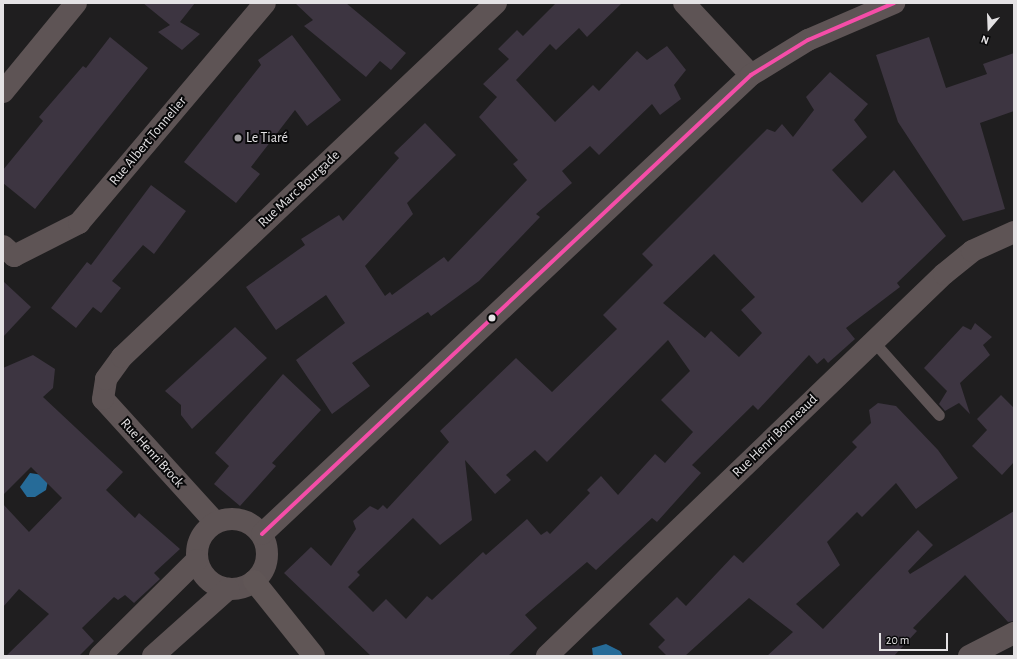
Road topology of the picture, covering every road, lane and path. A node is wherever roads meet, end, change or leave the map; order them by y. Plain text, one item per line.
1 (76, 3) edge
2 (265, 3) edge
3 (496, 3) edge
4 (684, 3) edge
5 (894, 3) edge
6 (751, 75) junction
7 (3, 92) edge
8 (1014, 232) edge
9 (8, 251) edge
10 (873, 341) junction
11 (106, 379) joint
12 (939, 415) dead end
13 (214, 522) junction
14 (262, 534) junction
15 (197, 560) junction
16 (254, 581) junction
17 (228, 589) junction
18 (1014, 633) edge
19 (100, 656) edge
20 (153, 656) edge
21 (314, 656) edge
22 (547, 656) edge
23 (970, 656) edge

1 - 7 street
2 - 9 street, Rue Albert Tonnelier
3 - 11 street, Rue Marc Bourgade
4 - 6 street
5 - 6 street
6 - 14 street
8 - 10 street, Rue Henri Bonneaud
10 - 12 lane
10 - 22 street, Rue Henri Bonneaud
11 - 13 street, Rue Henri Brock
13 - 14 street
13 - 15 street
14 - 16 street
15 - 17 street
15 - 19 street
16 - 17 street
16 - 21 main road
17 - 20 street
18 - 23 street

